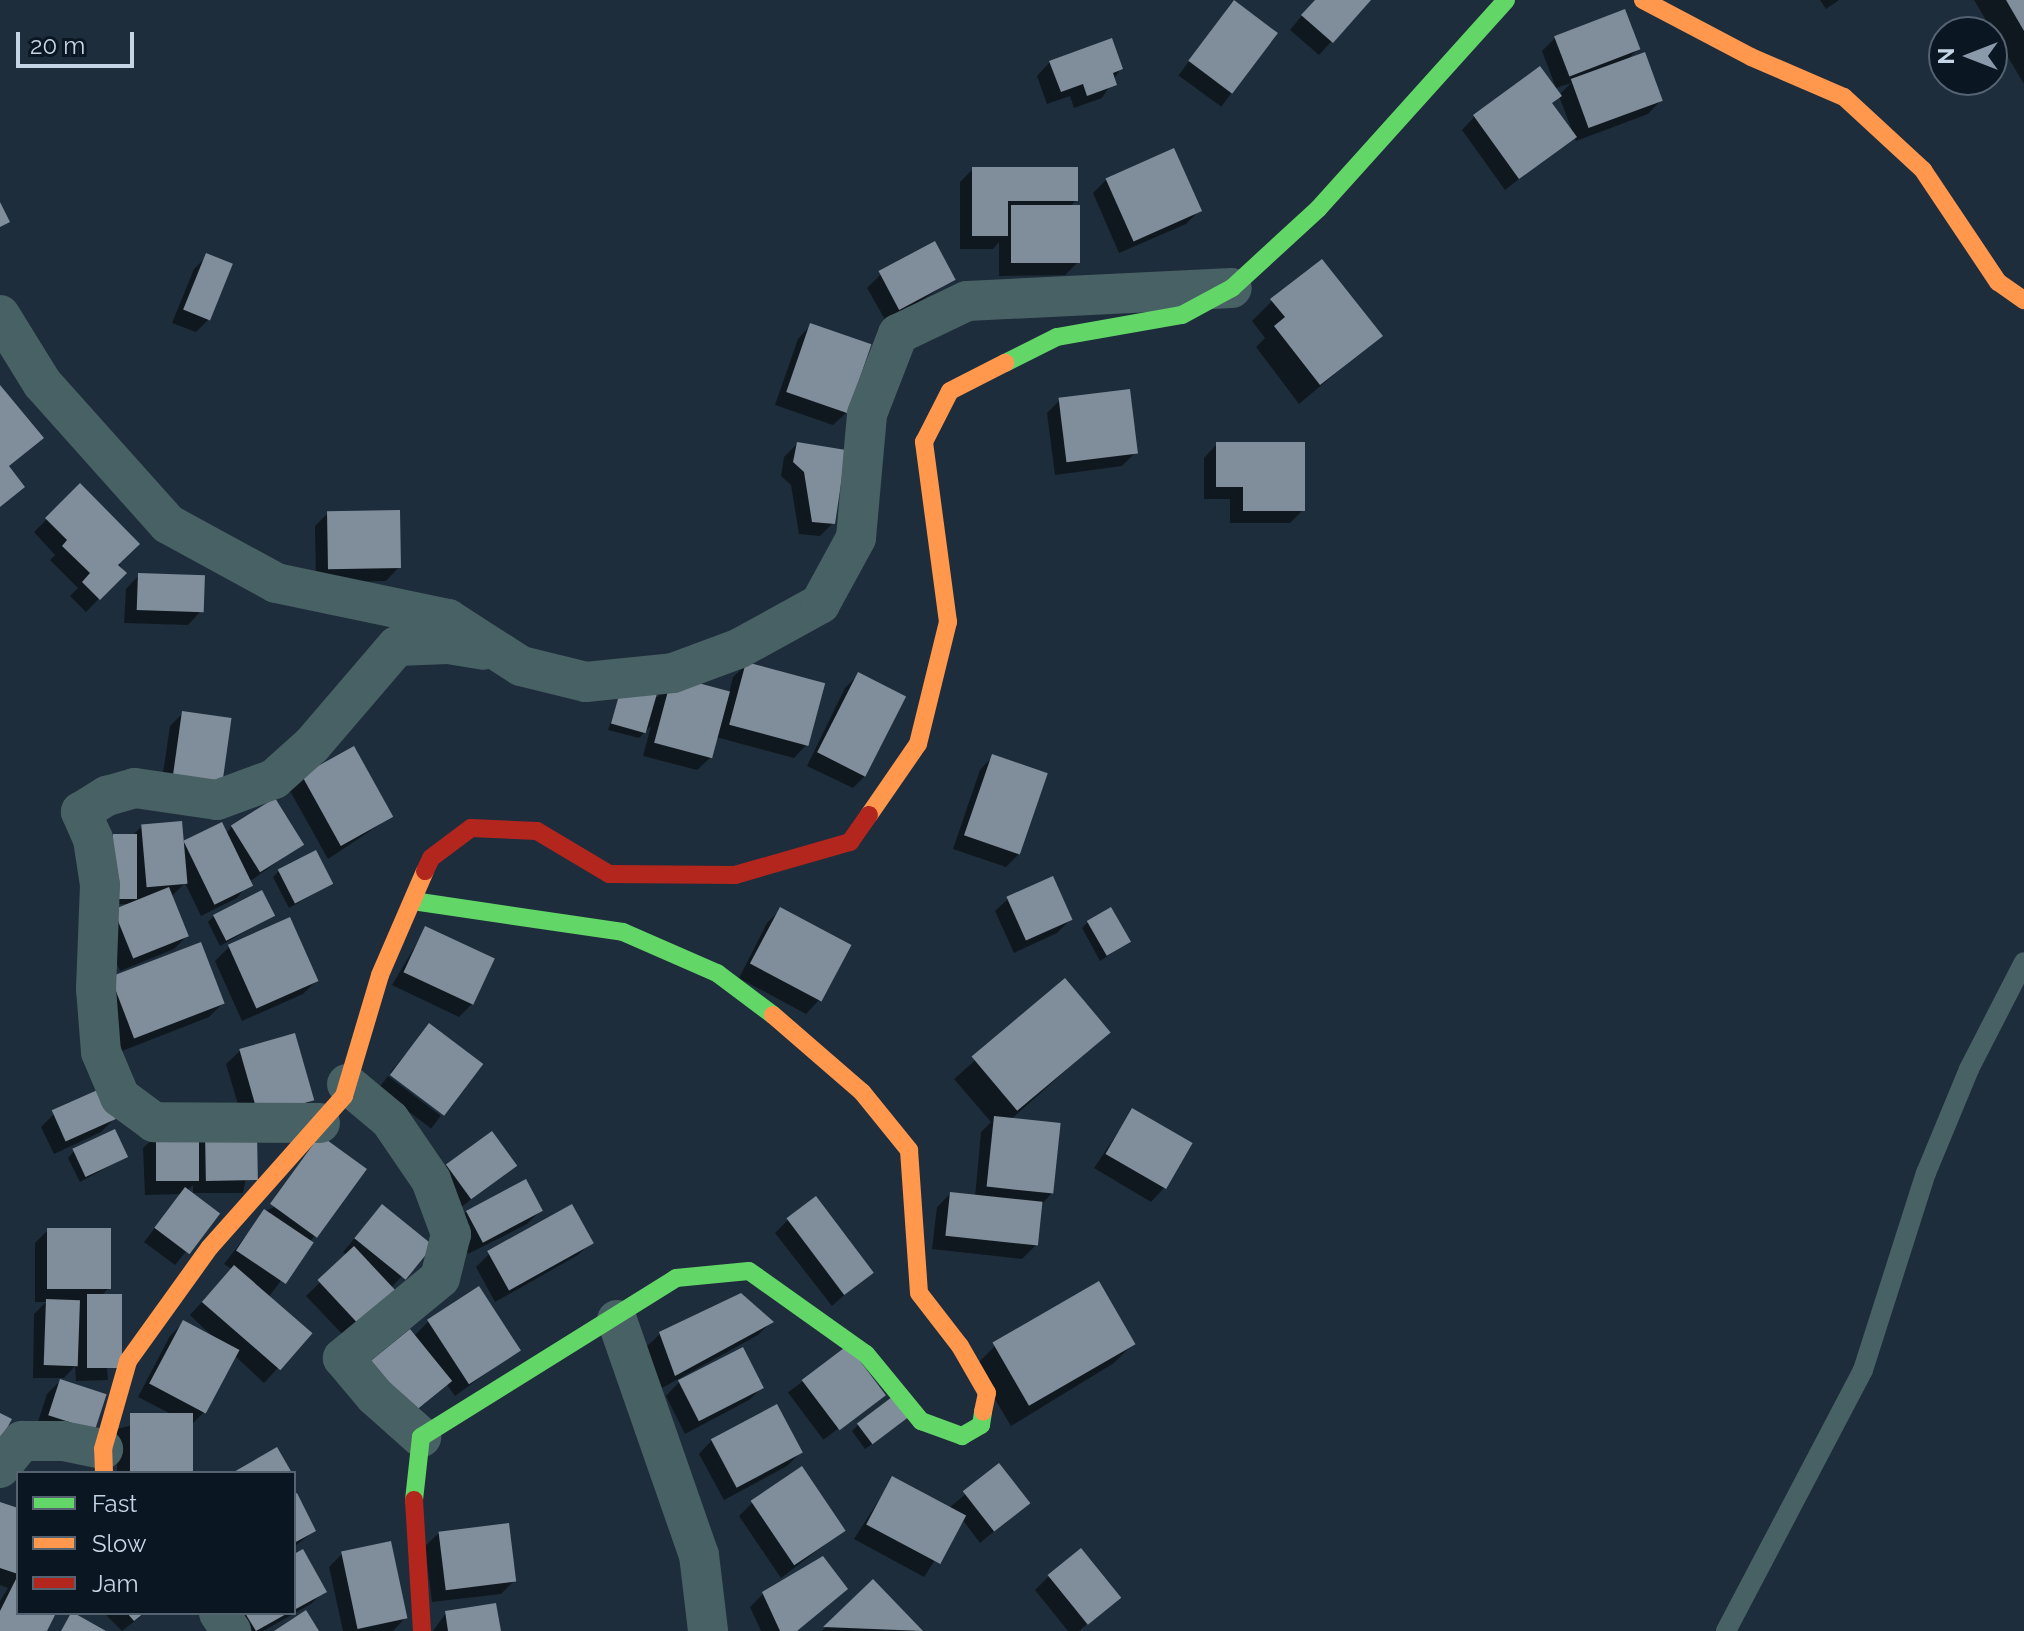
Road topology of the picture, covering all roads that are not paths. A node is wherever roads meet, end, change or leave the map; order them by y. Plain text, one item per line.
1 (1506, 0) edge
2 (1643, 0) edge
3 (1232, 288) junction
4 (2024, 300) edge
5 (0, 315) edge
6 (500, 653) junction
7 (413, 901) junction
8 (2024, 962) edge
9 (347, 1084) junction
10 (320, 1123) junction
11 (617, 1320) junction
12 (421, 1437) junction
13 (103, 1461) edge
14 (0, 1468) edge
15 (422, 1631) edge
16 (708, 1631) edge
17 (1726, 1631) edge

1 - 3 street
2 - 4 street
3 - 6 street
3 - 7 street
5 - 6 street
6 - 10 street
7 - 9 street
7 - 11 street
8 - 17 lane
9 - 10 street
9 - 12 street
10 - 13 street
11 - 12 street
11 - 16 street
12 - 15 street
13 - 14 street

